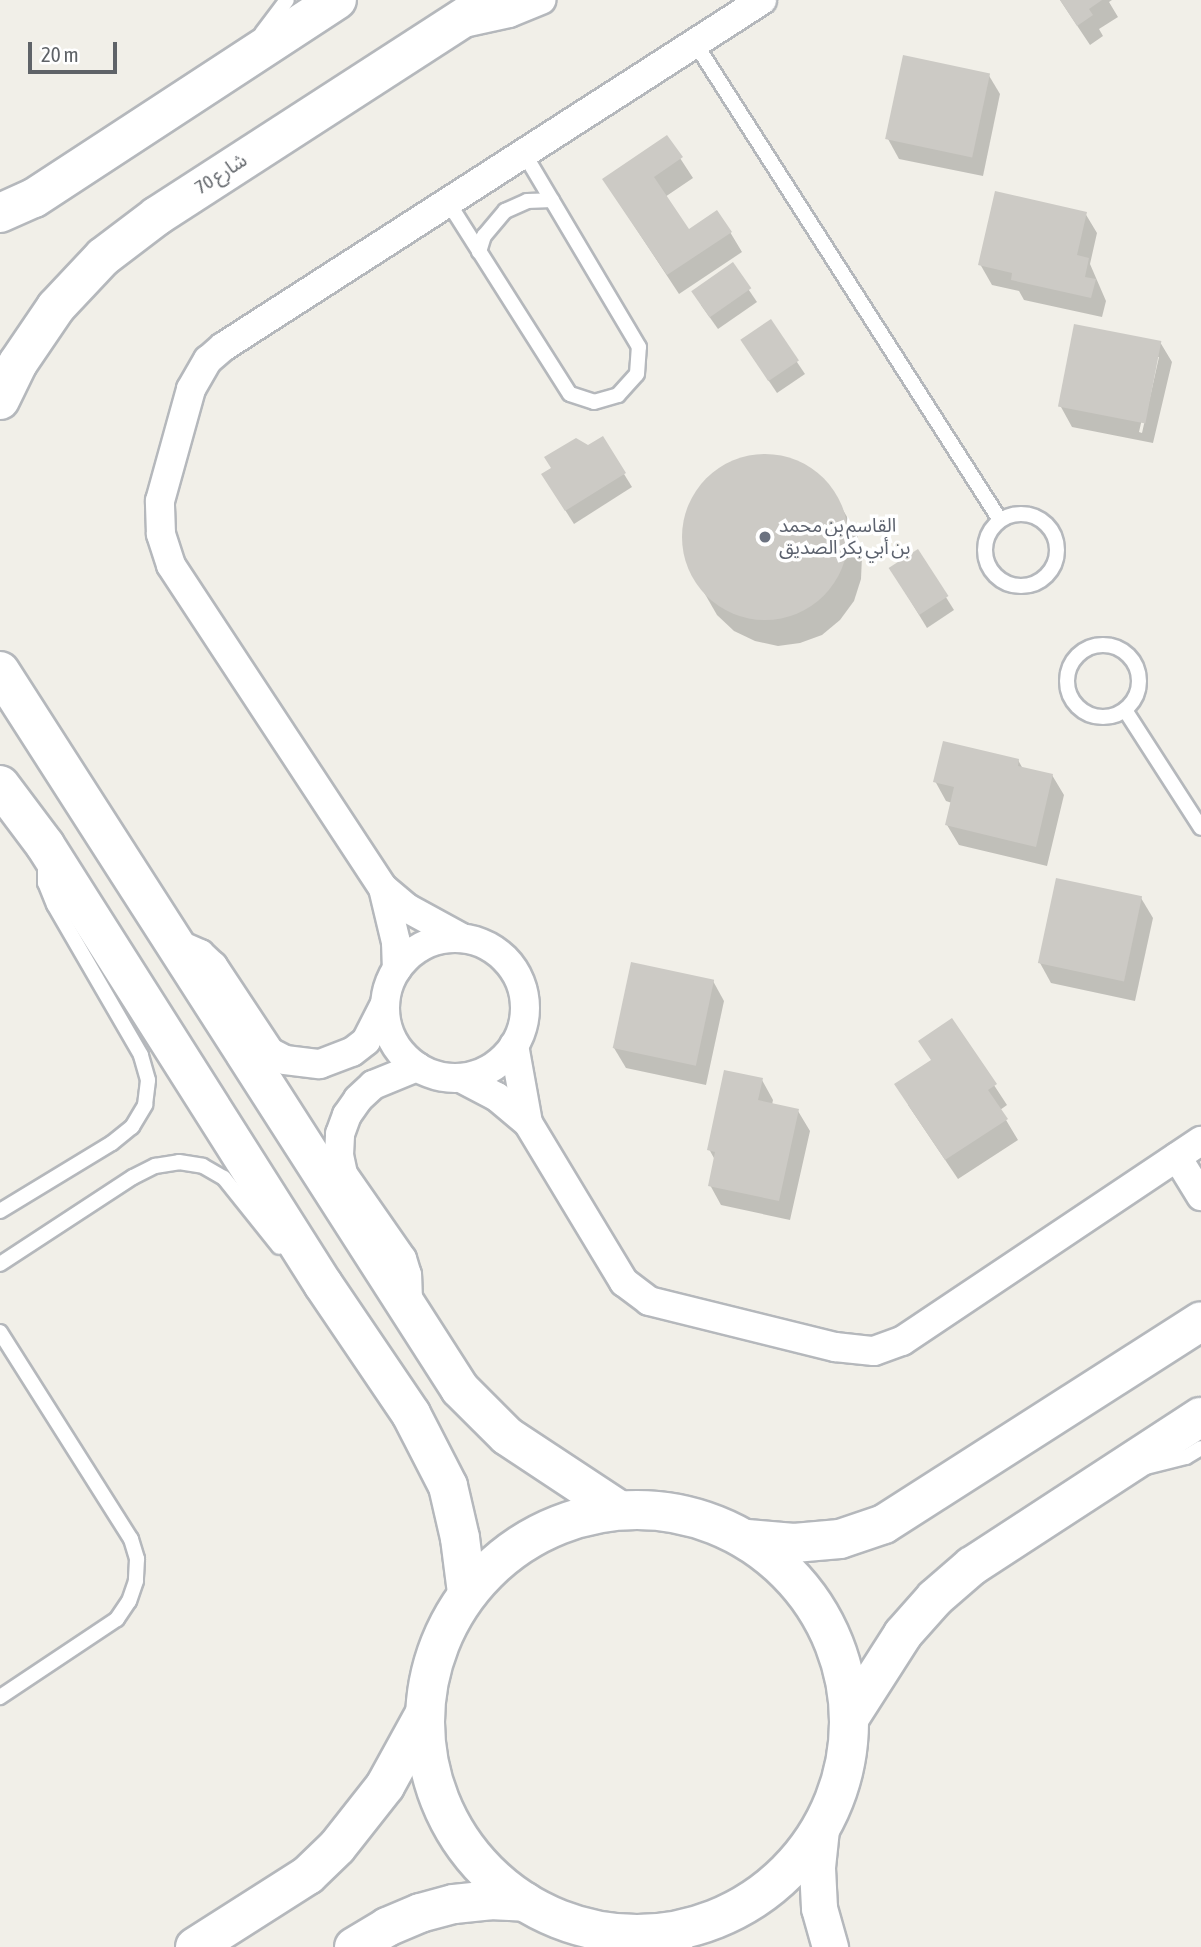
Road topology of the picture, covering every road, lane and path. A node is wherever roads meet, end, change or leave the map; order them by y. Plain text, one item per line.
1 (287, 0) edge
2 (337, 0) edge
3 (491, 0) edge
4 (542, 0) edge
5 (762, 0) edge
6 (449, 27) junction
7 (695, 43) junction
8 (239, 64) junction
9 (524, 153) junction
10 (552, 200) junction
11 (448, 202) junction
12 (0, 213) edge
13 (479, 252) junction
14 (0, 400) edge
15 (999, 520) junction
16 (0, 671) edge
17 (1125, 710) junction
18 (0, 785) edge
19 (1201, 828) edge
20 (45, 845) junction
21 (383, 888) junction
22 (462, 938) junction
23 (176, 943) junction
24 (397, 969) junction
25 (384, 1006) junction
26 (514, 1045) junction
27 (417, 1067) junction
28 (461, 1078) junction
29 (528, 1123) junction
30 (1201, 1141) edge
31 (1177, 1157) junction
32 (1201, 1196) edge
33 (0, 1211) edge
34 (0, 1264) edge
35 (323, 1284) junction
36 (408, 1311) junction
37 (1201, 1321) edge
38 (0, 1332) edge
39 (1201, 1417) edge
40 (1201, 1448) edge
41 (1121, 1469) junction
42 (619, 1510) junction
43 (747, 1539) junction
44 (467, 1593) junction
45 (0, 1697) edge
46 (424, 1715) junction
47 (850, 1717) junction
48 (821, 1829) junction
49 (525, 1902) junction
50 (628, 1934) junction
51 (195, 1947) edge
52 (354, 1947) edge
53 (674, 1947) edge
54 (830, 1947) edge

1 - 8 lane
2 - 8 main road
3 - 6 main road, شارع 70
4 - 6 street
5 - 7 street
6 - 14 main road, شارع 70
7 - 9 street
7 - 15 lane
8 - 12 main road
9 - 10 lane
9 - 11 street
10 - 13 lane
10 - 13 lane
11 - 13 lane
11 - 21 street
15 - 15 lane
16 - 23 main road
17 - 17 lane
17 - 19 lane
18 - 20 main road
20 - 33 lane
20 - 35 main road
21 - 22 street
21 - 24 street
22 - 24 street
22 - 26 street
23 - 25 street
23 - 36 main road
24 - 25 street
25 - 27 street
26 - 28 street
26 - 29 street
27 - 28 street
27 - 36 street
28 - 29 street
29 - 31 street
30 - 31 street
31 - 32 street
34 - 35 lane
35 - 44 main road
36 - 42 main road
37 - 43 main road
38 - 45 lane
39 - 41 main road
40 - 41 lane
41 - 47 main road
42 - 43 main road
42 - 44 main road
43 - 47 main road
44 - 46 main road
46 - 49 main road
46 - 51 main road
47 - 48 main road
48 - 50 main road
48 - 54 street
49 - 50 main road
49 - 52 main road
50 - 53 street

